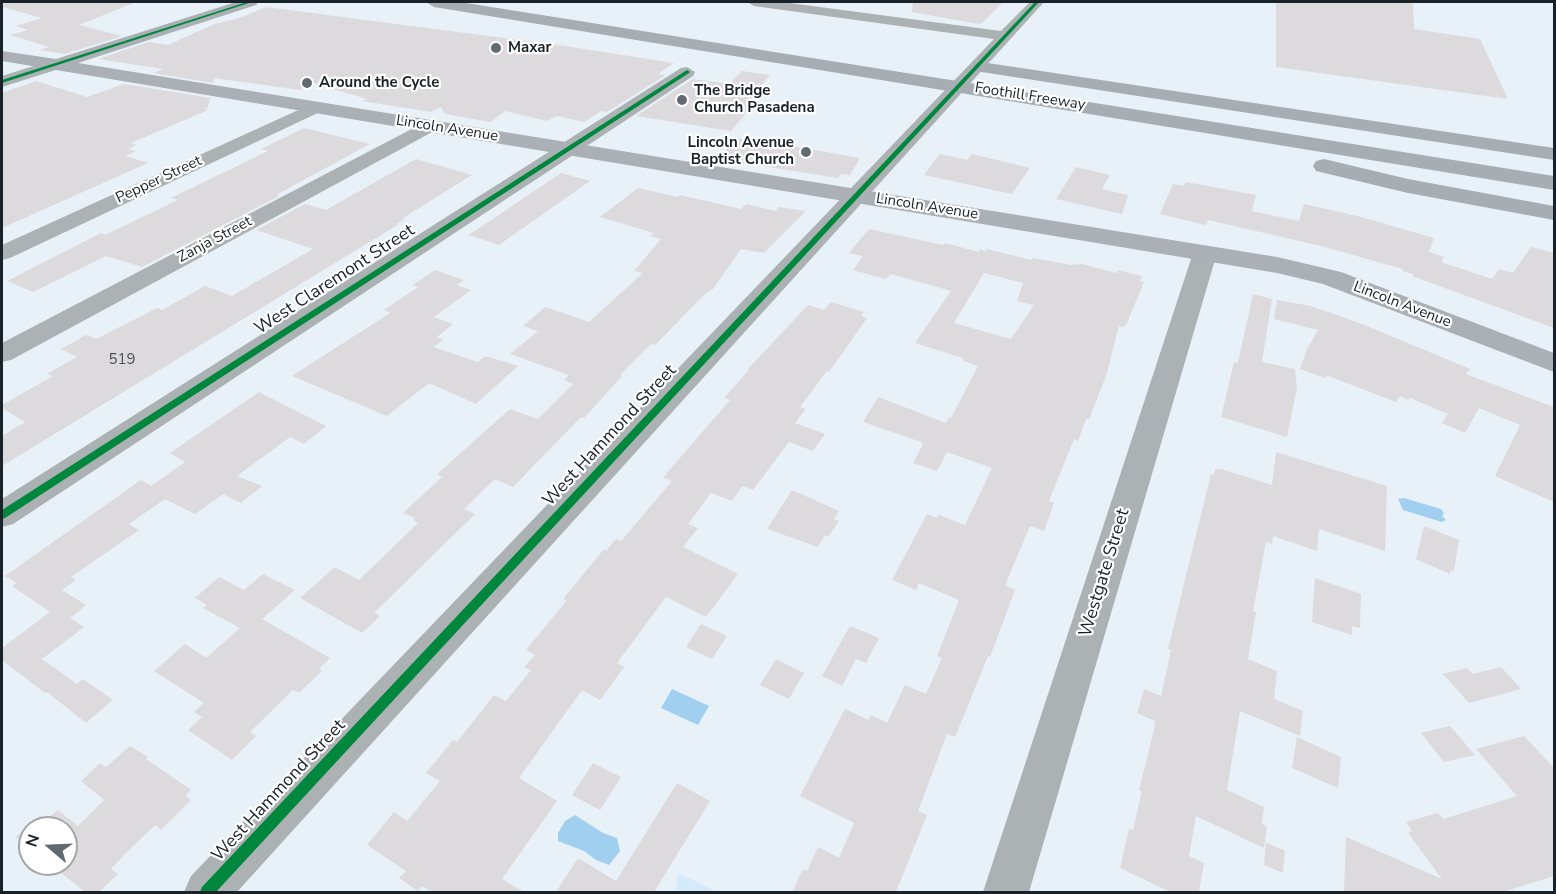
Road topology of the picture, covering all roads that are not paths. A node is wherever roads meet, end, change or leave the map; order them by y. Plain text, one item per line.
1 (250, 2) edge
2 (434, 2) edge
3 (754, 2) edge
4 (1037, 2) edge
5 (791, 4) edge
6 (1005, 36) junction
7 (2, 56) edge
8 (958, 63) dead end
9 (56, 64) junction
10 (687, 72) dead end
11 (1034, 74) junction
12 (2, 82) edge
13 (1019, 95) junction
14 (316, 107) junction
15 (429, 126) junction
16 (1554, 136) edge
17 (568, 149) junction
18 (1554, 154) edge
19 (1554, 183) edge
20 (857, 196) junction
21 (1554, 213) edge
22 (2, 253) edge
23 (1205, 253) junction
24 (2, 354) edge
25 (1554, 363) edge
26 (2, 515) edge
27 (207, 892) edge
28 (1006, 892) edge

1 - 9 main road
2 - 13 highway, Foothill Freeway
3 - 5 street
4 - 6 street, West Hammond Street
5 - 6 street
6 - 20 street, West Hammond Street
7 - 9 main road, Lincoln Avenue
8 - 11 highway, Foothill Freeway
9 - 12 street
9 - 14 main road, Lincoln Avenue
10 - 17 street, West Claremont Street
11 - 16 highway
11 - 18 highway, Foothill Freeway
13 - 19 highway, Foothill Freeway
13 - 21 highway
14 - 15 main road, Lincoln Avenue
14 - 22 street, Pepper Street
15 - 17 main road, Lincoln Avenue
15 - 24 street, Zanja Street
17 - 20 main road, Lincoln Avenue
17 - 26 street, West Claremont Street
20 - 23 main road, Lincoln Avenue
20 - 27 street, West Hammond Street
23 - 25 main road, Lincoln Avenue
23 - 28 street, Westgate Street

